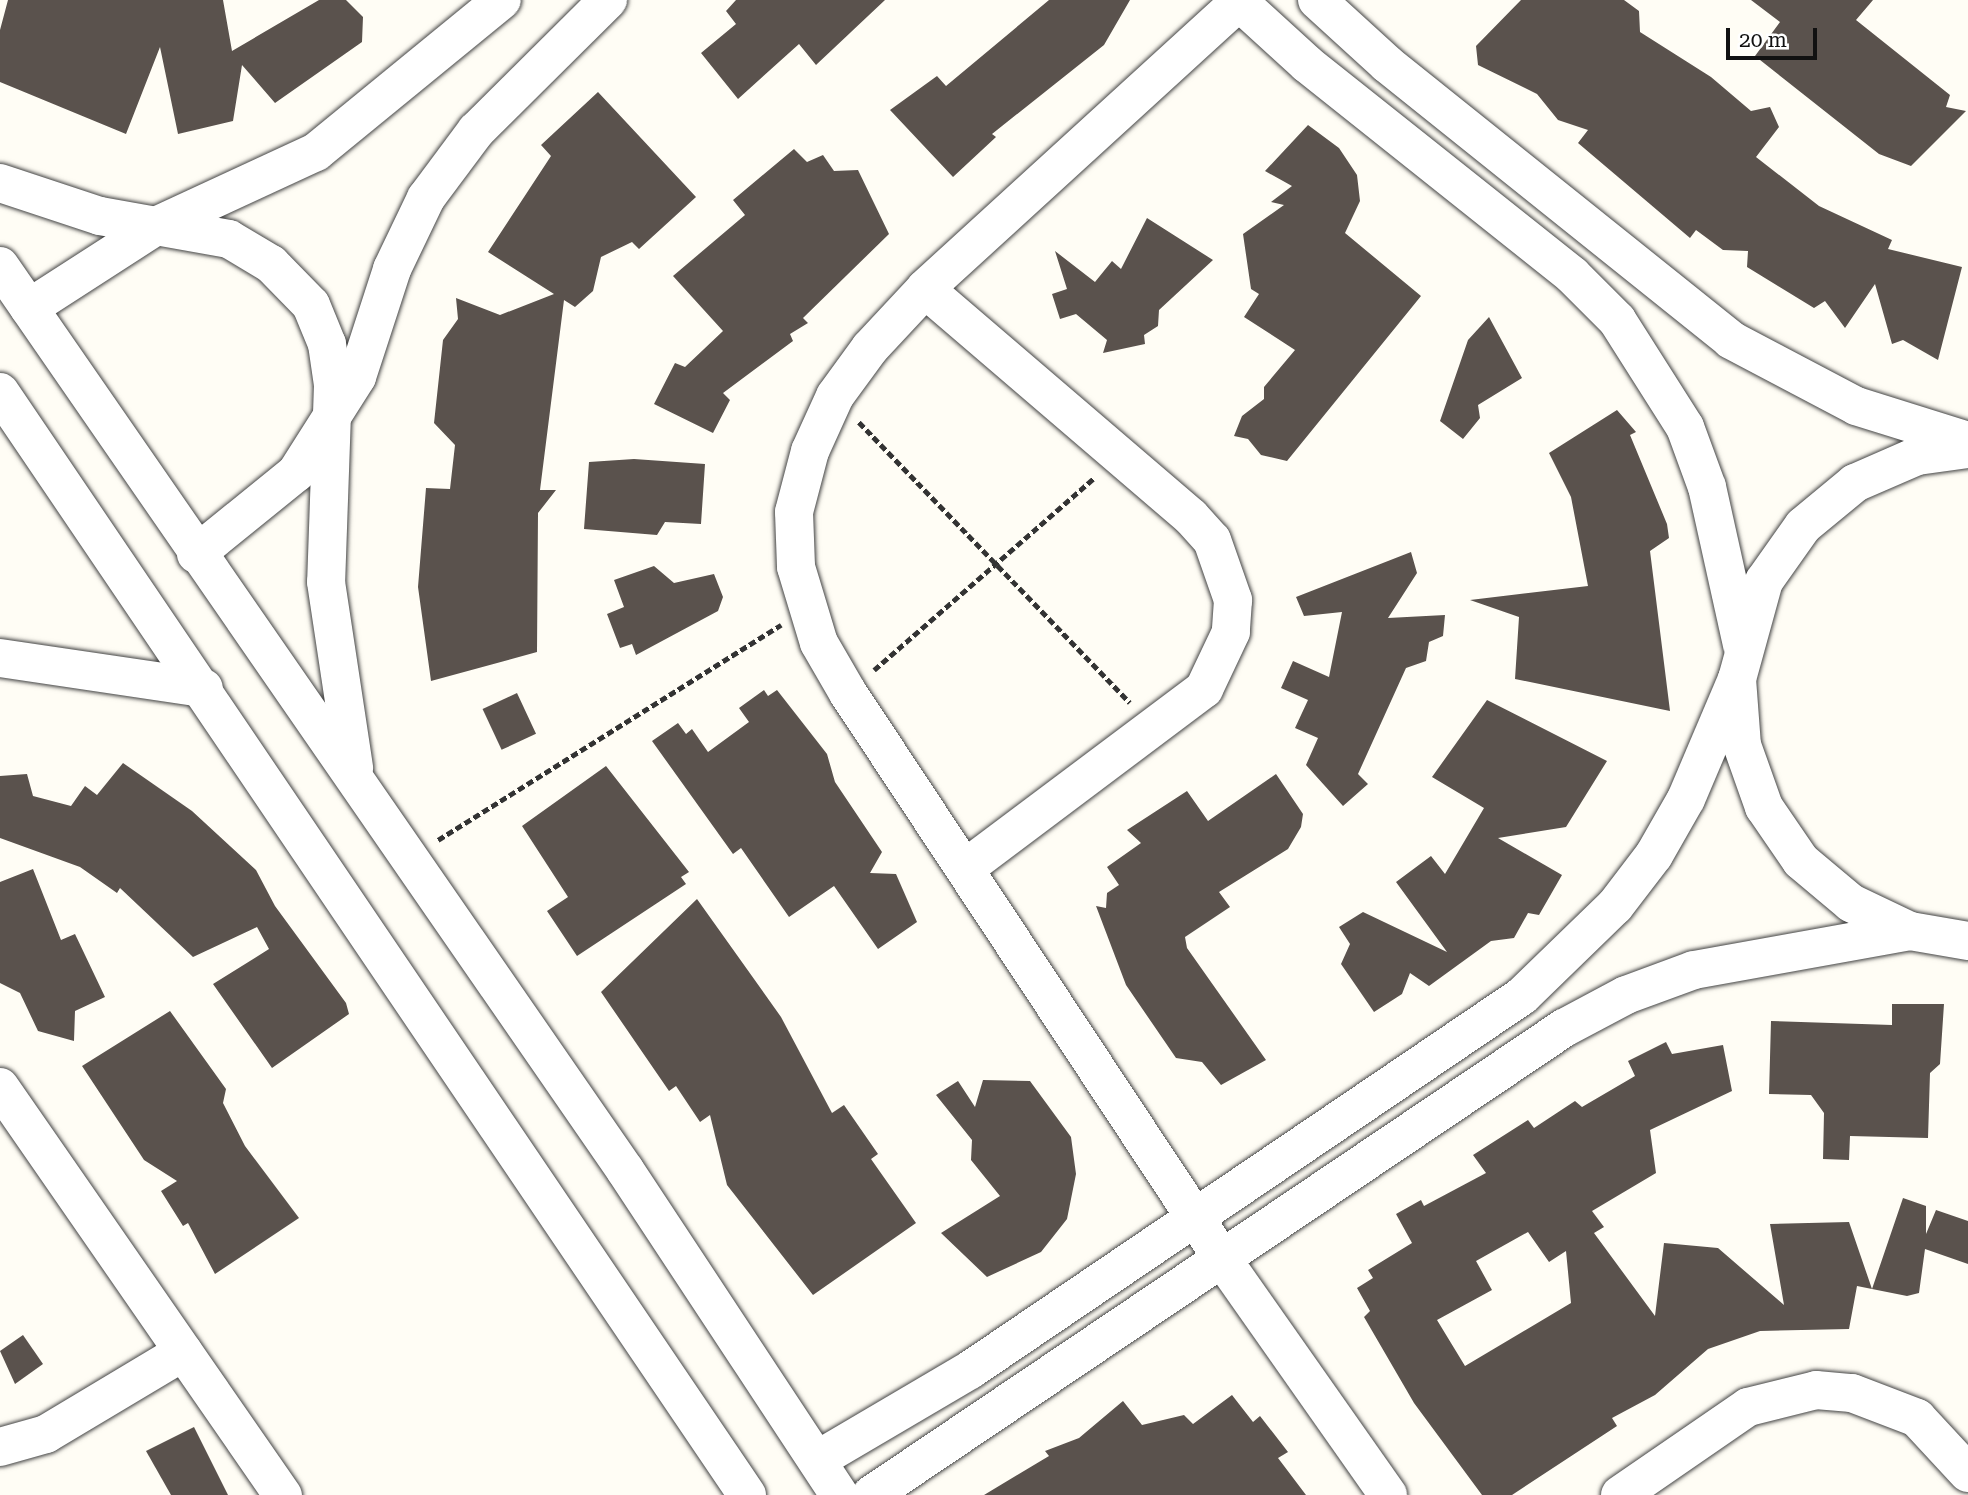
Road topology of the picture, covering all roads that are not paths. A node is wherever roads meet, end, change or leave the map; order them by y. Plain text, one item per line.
1 (502, 0) edge
2 (608, 0) edge
3 (1317, 0) edge
4 (1239, 1) edge
5 (0, 183) edge
6 (158, 225) junction
7 (0, 266) edge
8 (925, 289) junction
9 (29, 308) junction
10 (0, 392) edge
11 (329, 426) junction
12 (1968, 441) edge
13 (1968, 449) edge
14 (196, 554) junction
15 (0, 658) edge
16 (1740, 662) junction
17 (204, 688) junction
18 (359, 787) junction
19 (968, 866) junction
20 (1910, 931) junction
21 (1968, 941) edge
22 (0, 1087) edge
23 (1195, 1215) junction
24 (1223, 1260) junction
25 (183, 1352) junction
26 (0, 1447) edge
27 (817, 1460) junction
28 (1968, 1473) edge
29 (735, 1491) edge
30 (283, 1495) edge
31 (839, 1495) edge
32 (871, 1495) edge
33 (1388, 1495) edge
34 (1620, 1495) edge

1 - 6 street
2 - 11 street
3 - 12 street
4 - 8 street
4 - 16 street
5 - 6 street
6 - 9 street
6 - 11 street
7 - 9 street
8 - 19 street
8 - 19 street
9 - 14 street
10 - 17 street
11 - 14 street
11 - 18 street
13 - 16 street
14 - 18 street
15 - 17 street
16 - 20 street
16 - 23 street
17 - 29 street
18 - 27 street
19 - 23 street
20 - 21 street
20 - 24 street
22 - 25 street
23 - 24 street
23 - 27 street
24 - 32 street
24 - 33 street
25 - 26 street
25 - 30 street
27 - 31 street
28 - 34 street

